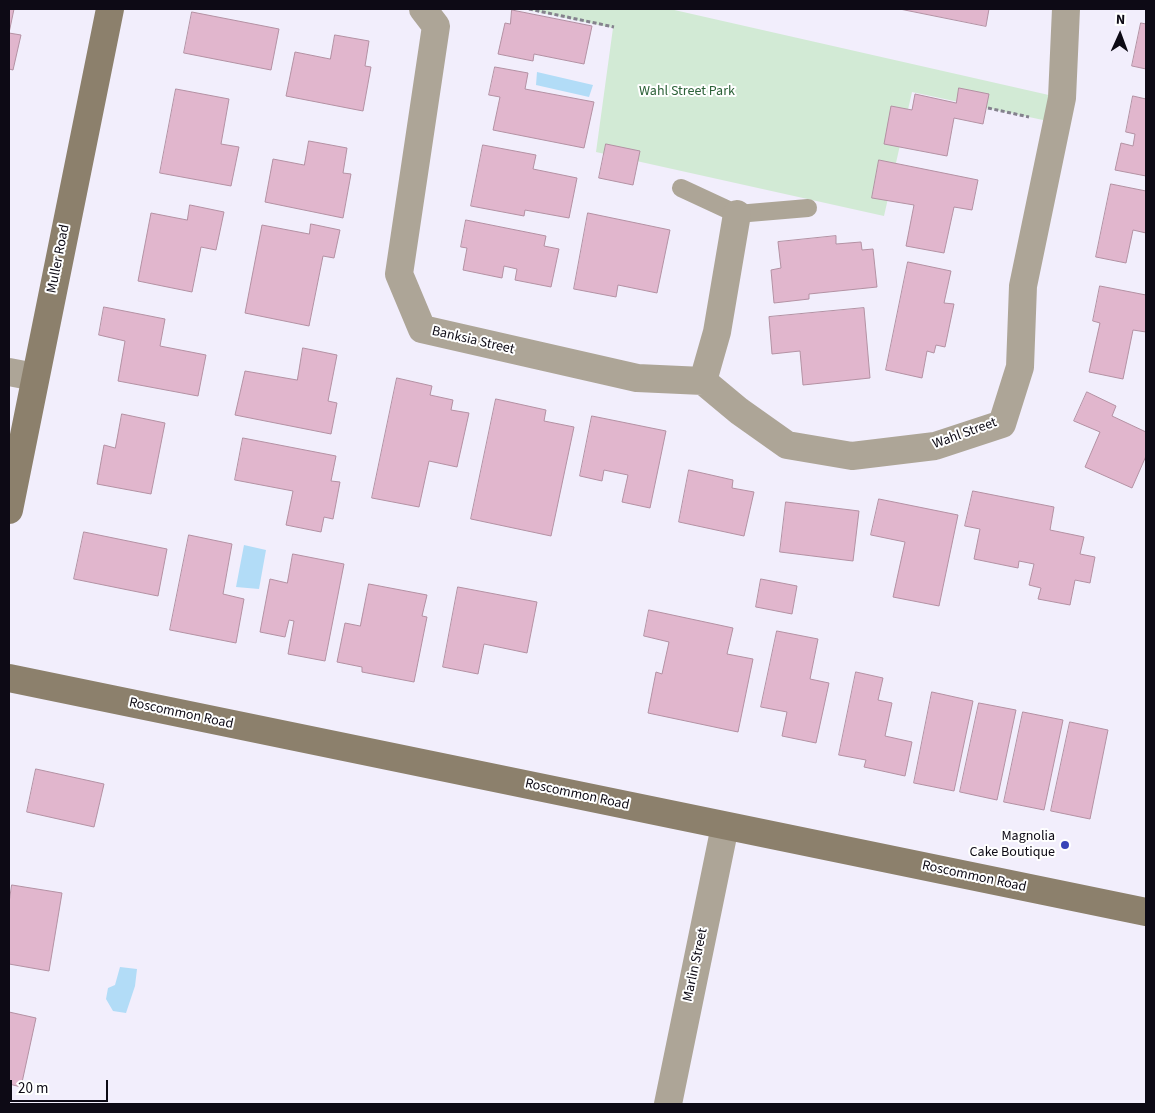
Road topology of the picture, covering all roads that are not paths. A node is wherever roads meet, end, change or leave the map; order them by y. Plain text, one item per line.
1 (110, 9) edge
2 (423, 9) edge
3 (1066, 9) edge
4 (681, 188) dead end
5 (808, 208) dead end
6 (738, 214) junction
7 (9, 372) edge
8 (35, 377) junction
9 (703, 381) junction
10 (9, 510) edge
11 (9, 678) edge
12 (725, 826) junction
13 (1146, 912) edge
14 (668, 1104) edge

1 - 8 street, Muller Road
2 - 9 street, Banksia Street
3 - 9 street, Wahl Street
4 - 6 lane
5 - 6 lane
6 - 9 street
7 - 8 street
8 - 10 street, Muller Road
11 - 12 street, Roscommon Road
12 - 13 street, Roscommon Road
12 - 14 street, Marlin Street

